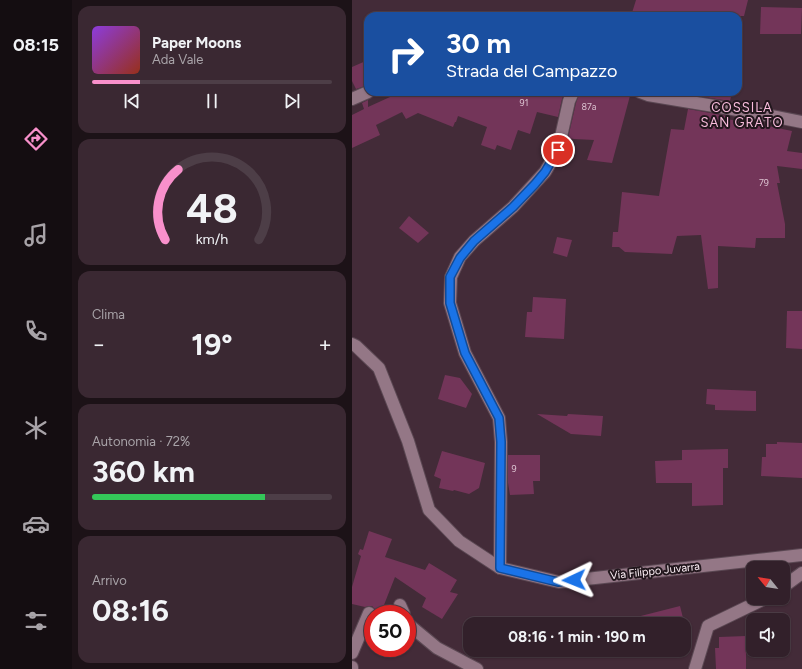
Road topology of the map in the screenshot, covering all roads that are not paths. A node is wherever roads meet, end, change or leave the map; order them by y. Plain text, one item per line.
1 (364, 94) edge
2 (571, 96) edge
3 (654, 96) edge
4 (352, 99) edge
5 (802, 122) edge
6 (352, 344) edge
7 (802, 555) edge
8 (500, 568) junction
9 (802, 573) edge
10 (790, 582) edge
11 (752, 605) edge
12 (364, 625) edge
13 (416, 631) edge
14 (352, 653) edge
15 (478, 669) edge
16 (695, 669) edge

1 - 4 street
2 - 8 street
3 - 5 street
6 - 8 street, Via Filippo Juvarra
7 - 8 street, Via Filippo Juvarra
9 - 10 street
11 - 16 street
12 - 14 street
13 - 15 street

